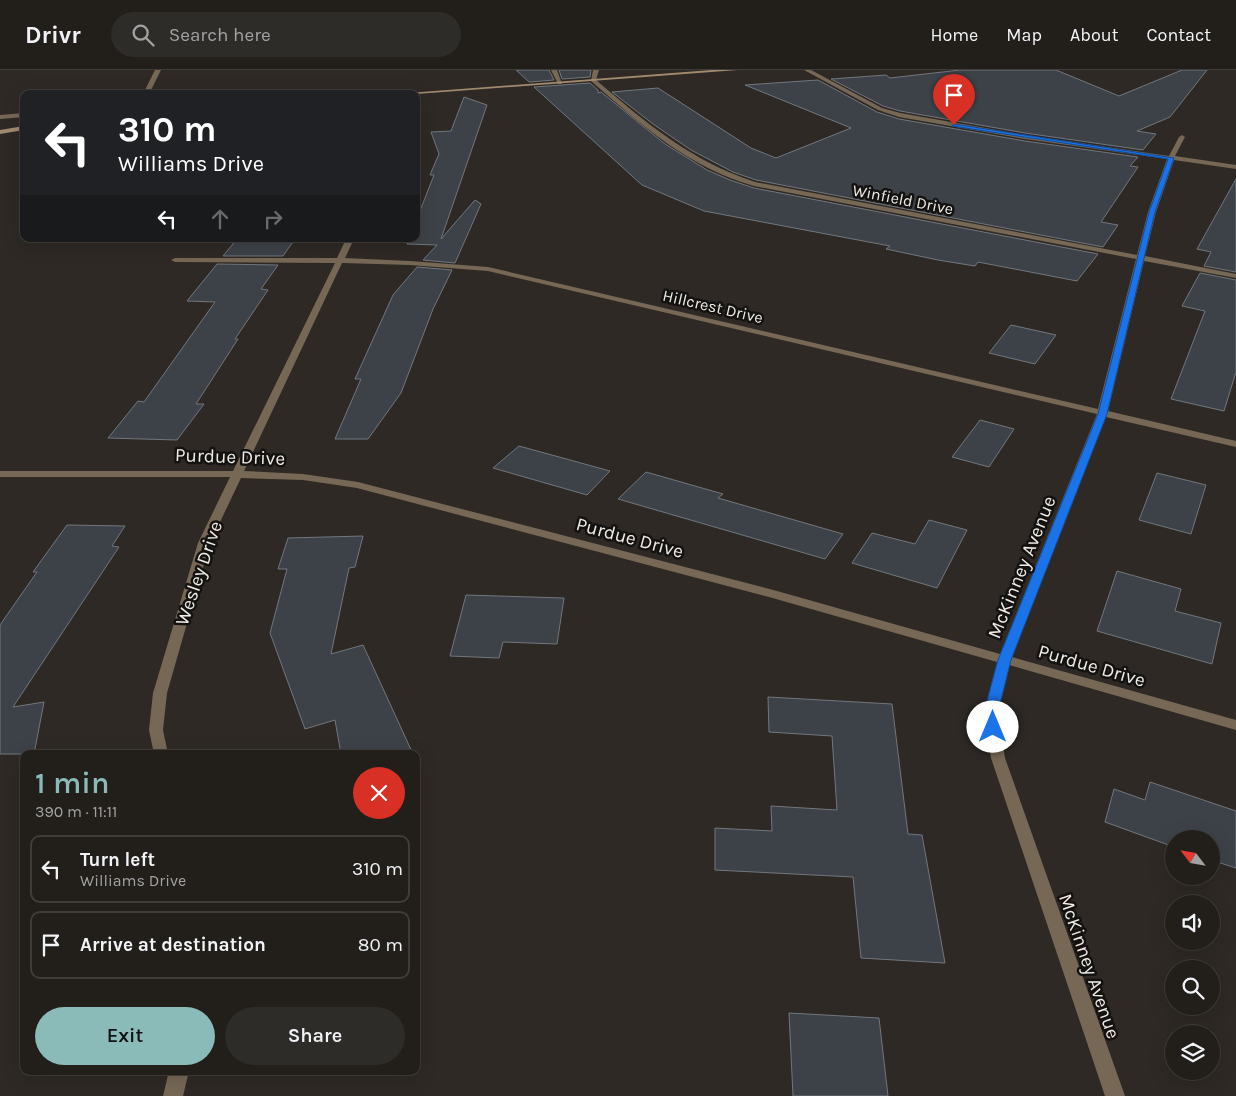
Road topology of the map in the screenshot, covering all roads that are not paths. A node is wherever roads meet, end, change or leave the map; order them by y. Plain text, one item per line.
1 (158, 70) edge
2 (554, 70) edge
3 (596, 70) edge
4 (734, 70) edge
5 (807, 70) edge
6 (593, 80) junction
7 (560, 83) junction
8 (148, 90) edge
9 (420, 93) edge
10 (20, 115) edge
11 (0, 117) edge
12 (20, 129) edge
13 (0, 132) edge
14 (1182, 137) dead end
15 (1172, 158) junction
16 (1236, 167) edge
17 (349, 242) edge
18 (1141, 258) junction
19 (175, 260) dead end
20 (340, 260) junction
21 (1236, 276) edge
22 (1102, 414) junction
23 (1236, 444) edge
24 (0, 474) edge
25 (237, 474) junction
26 (1004, 660) junction
27 (1236, 726) edge
28 (160, 750) edge
29 (178, 1075) edge
30 (173, 1096) edge
31 (1115, 1096) edge

1 - 8 street
2 - 7 street
3 - 6 street
4 - 6 main road
5 - 15 street
6 - 7 main road
6 - 18 street, Winfield Drive
7 - 9 main road
10 - 11 street
12 - 13 main road
14 - 15 street, McKinney Avenue
15 - 16 street
15 - 18 street, McKinney Avenue
17 - 20 street, Wesley Drive
18 - 21 street, Winfield Drive
18 - 22 street, McKinney Avenue
19 - 20 street, Hillcrest Drive
20 - 22 street, Hillcrest Drive
20 - 25 street, Wesley Drive
22 - 23 street, Hillcrest Drive
22 - 26 street, McKinney Avenue
24 - 25 street, Purdue Drive
25 - 26 street, Purdue Drive
25 - 28 street, Wesley Drive
26 - 27 street, Purdue Drive
26 - 31 street, McKinney Avenue
29 - 30 street

